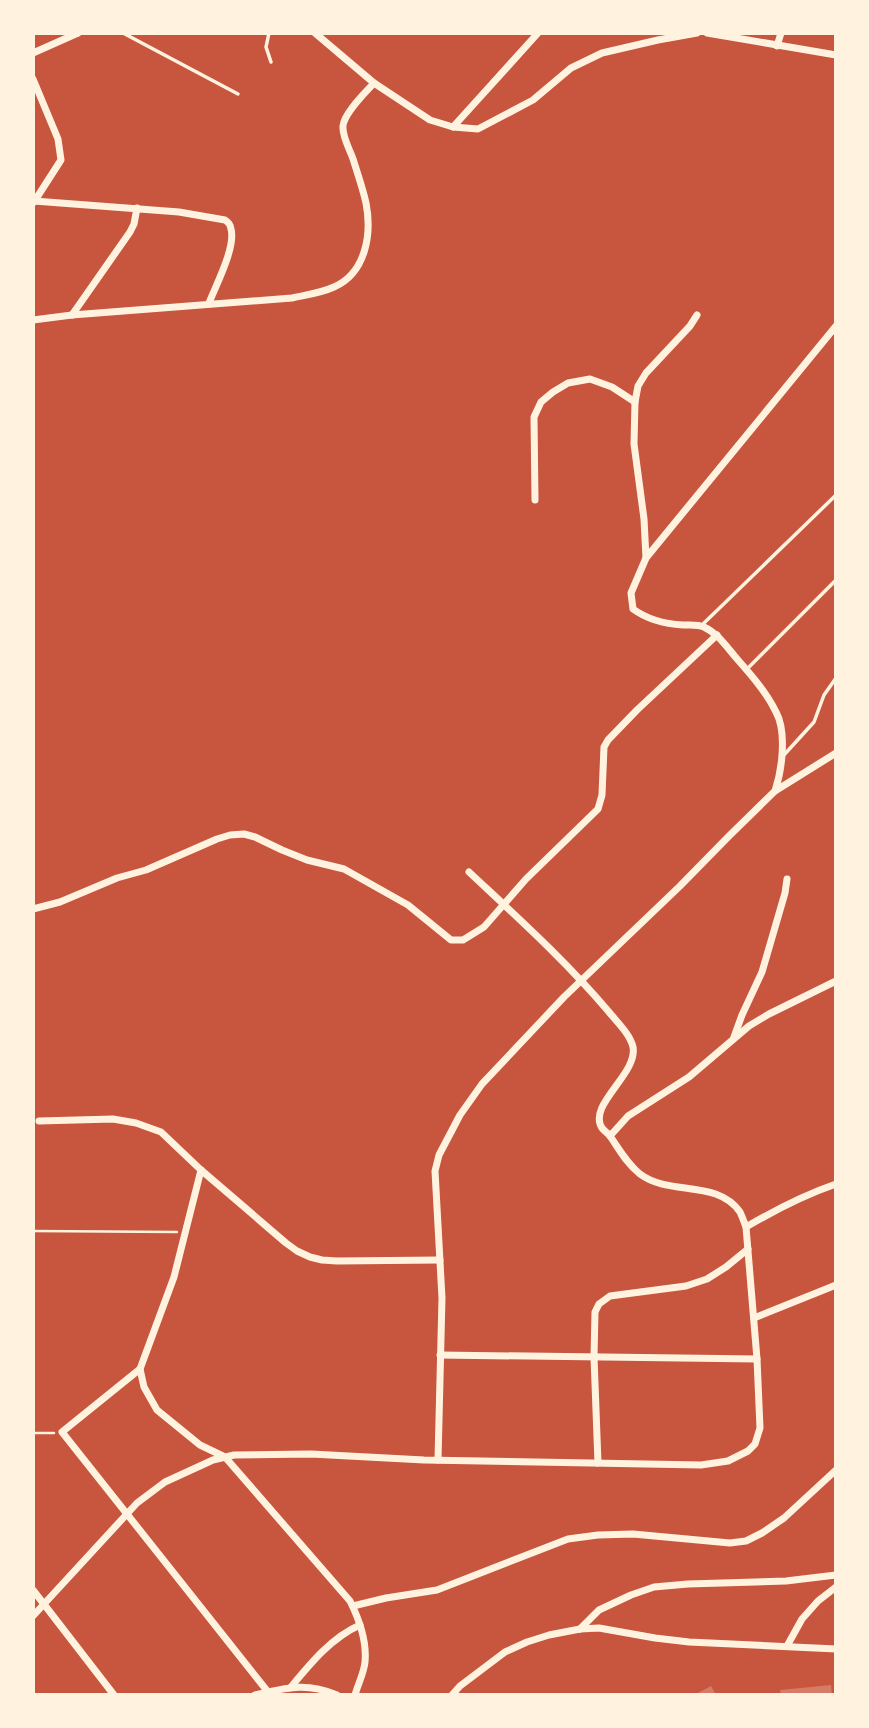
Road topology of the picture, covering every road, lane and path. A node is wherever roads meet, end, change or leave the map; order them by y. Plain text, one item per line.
1 (78, 33) edge
2 (122, 33) edge
3 (269, 33) edge
4 (315, 33) edge
5 (538, 33) edge
6 (697, 33) edge
7 (707, 33) edge
8 (781, 33) edge
9 (777, 46) junction
10 (33, 53) edge
11 (836, 55) edge
12 (271, 62) dead end
13 (33, 79) edge
14 (374, 83) junction
15 (238, 94) dead end
16 (453, 127) junction
17 (34, 202) edge
18 (137, 208) junction
19 (209, 303) junction
20 (72, 315) junction
21 (697, 315) dead end
22 (33, 320) edge
23 (836, 326) edge
24 (635, 402) junction
25 (836, 495) edge
26 (535, 500) dead end
27 (646, 558) junction
28 (836, 580) edge
29 (702, 625) junction
30 (717, 635) junction
31 (746, 670) junction
32 (836, 678) edge
33 (836, 753) edge
34 (781, 757) junction
35 (775, 791) junction
36 (469, 872) dead end
37 (787, 879) dead end
38 (504, 904) junction
39 (33, 909) edge
40 (582, 980) junction
41 (836, 981) edge
42 (734, 1038) junction
43 (39, 1121) dead end
44 (610, 1136) junction
45 (201, 1170) junction
46 (836, 1184) edge
47 (746, 1227) junction
48 (33, 1231) edge
49 (185, 1233) junction
50 (748, 1249) junction
51 (440, 1260) junction
52 (836, 1285) edge
53 (754, 1318) junction
54 (440, 1354) junction
55 (594, 1357) junction
56 (757, 1359) junction
57 (140, 1369) junction
58 (62, 1432) junction
59 (33, 1433) edge
60 (225, 1457) junction
61 (438, 1460) junction
62 (598, 1463) junction
63 (836, 1470) edge
64 (126, 1515) junction
65 (836, 1575) edge
66 (836, 1587) edge
67 (33, 1590) edge
68 (45, 1604) junction
69 (353, 1606) junction
70 (33, 1616) edge
71 (360, 1625) junction
72 (580, 1629) junction
73 (787, 1646) junction
74 (836, 1649) edge
75 (291, 1687) junction
76 (268, 1692) junction
77 (114, 1695) edge
78 (255, 1695) edge
79 (337, 1695) edge
80 (355, 1695) edge
81 (452, 1695) edge

1 - 10 street
2 - 15 lane
3 - 12 lane
4 - 14 street
5 - 16 street
6 - 16 street
7 - 9 street
8 - 9 street
9 - 11 street
13 - 17 street
14 - 16 street
14 - 19 street
17 - 18 street
18 - 19 street
18 - 20 street
19 - 20 street
20 - 22 street
21 - 24 street
23 - 27 street
24 - 26 street
24 - 27 street
25 - 29 lane
27 - 29 street
28 - 31 lane
29 - 30 street
30 - 31 street
30 - 38 street
31 - 34 street
32 - 34 lane
33 - 35 street
34 - 35 street
35 - 40 street
36 - 38 street
37 - 42 street
38 - 39 street
38 - 40 street
40 - 44 street
40 - 51 street
41 - 42 street
42 - 44 street
43 - 45 street
44 - 47 street
45 - 49 street
45 - 51 street
46 - 47 street
47 - 50 street
48 - 49 path
49 - 57 street
50 - 53 street
50 - 55 street
51 - 54 street
52 - 53 street
53 - 56 street
54 - 55 street
54 - 61 street
55 - 56 street
55 - 62 street
56 - 62 street
57 - 58 street
57 - 60 street
58 - 59 path
58 - 64 street
60 - 61 street
60 - 64 street
60 - 69 street
61 - 62 street
63 - 69 street
64 - 68 street
64 - 76 street
65 - 72 street
66 - 73 street
67 - 68 street
68 - 70 street
68 - 77 street
69 - 71 street
71 - 75 street
71 - 80 street
72 - 73 street
72 - 81 street
73 - 74 street
75 - 76 street
75 - 79 street
76 - 78 street

